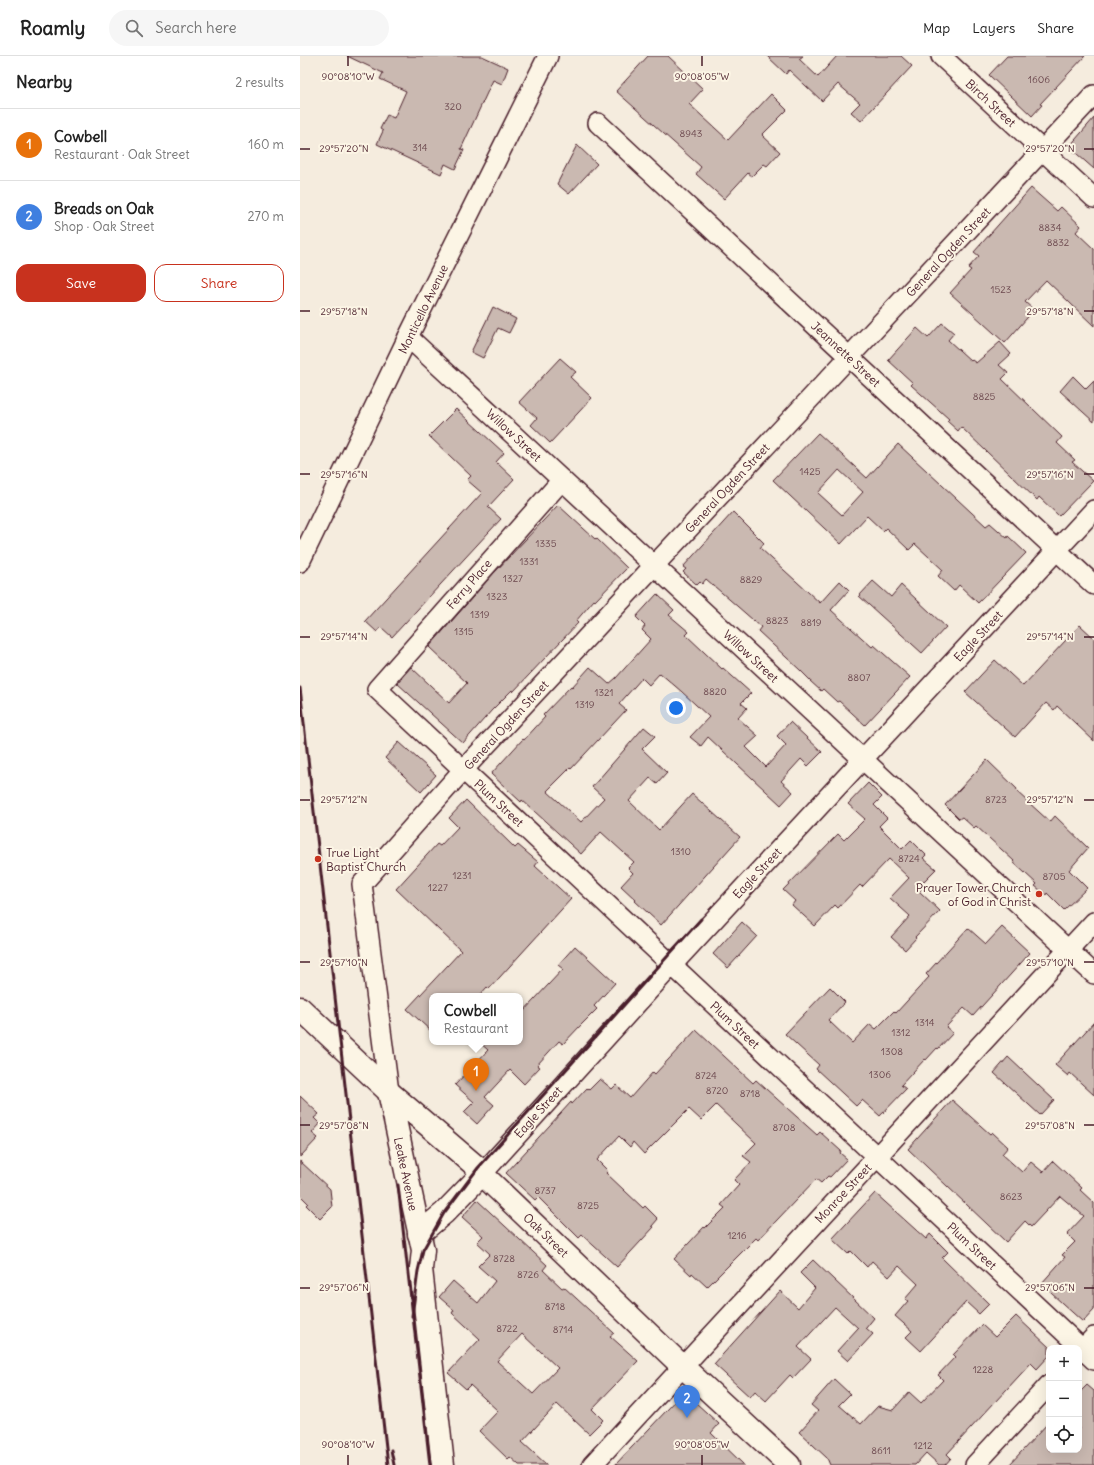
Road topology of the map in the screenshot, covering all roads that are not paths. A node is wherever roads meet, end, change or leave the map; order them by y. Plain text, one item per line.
1 (941, 56) edge
2 (545, 57) edge
3 (1094, 95) edge
4 (598, 123) dead end
5 (1043, 150) junction
6 (1094, 198) edge
7 (408, 337) junction
8 (850, 357) junction
9 (562, 480) junction
10 (1094, 510) edge
11 (1057, 550) junction
12 (300, 562) edge
13 (654, 566) junction
14 (1094, 585) edge
15 (377, 689) joint
16 (862, 760) junction
17 (463, 770) junction
18 (362, 884) joint
19 (1094, 922) edge
20 (1068, 950) junction
21 (671, 966) junction
22 (1094, 974) edge
23 (300, 1008) edge
24 (389, 1092) junction
25 (876, 1157) junction
26 (482, 1174) junction
27 (419, 1234) junction
28 (1087, 1350) edge
29 (682, 1366) junction
30 (1046, 1388) edge
31 (443, 1465) edge
32 (592, 1465) edge
33 (789, 1465) edge
34 (975, 1465) edge

1 - 5 street, Birch Street
2 - 7 street, Monticello Avenue
3 - 5 street, General Ogden Street
4 - 8 street, Jeannette Street
5 - 6 street, Birch Street
5 - 8 street, General Ogden Street
7 - 9 street, Willow Street
7 - 12 street, Monticello Avenue
8 - 11 street, Jeannette Street
8 - 13 street, General Ogden Street
9 - 13 street, Willow Street
9 - 15 street, Ferry Place
10 - 11 street, Eagle Street
11 - 14 street, Jeannette Street
11 - 16 street, Eagle Street
13 - 16 street, Willow Street
13 - 17 street, General Ogden Street
15 - 17 street, Plum Street
16 - 20 street, Willow Street
16 - 21 street, Eagle Street
17 - 18 street, General Ogden Street
17 - 21 street, Plum Street
18 - 24 street, Leake Avenue
19 - 20 street, Monroe Street
20 - 22 street, Willow Street
20 - 25 street, Monroe Street
21 - 25 street, Plum Street
21 - 26 street, Eagle Street
23 - 24 main road, Oak Street
24 - 26 main road, Oak Street
24 - 27 main road, Leake Avenue
25 - 28 street, Plum Street
25 - 29 street, Monroe Street
26 - 27 main road, Eagle Street
26 - 29 main road, Oak Street
27 - 31 main road, Leake Avenue
29 - 32 street, Monroe Street
29 - 33 main road, Oak Street
30 - 34 street

